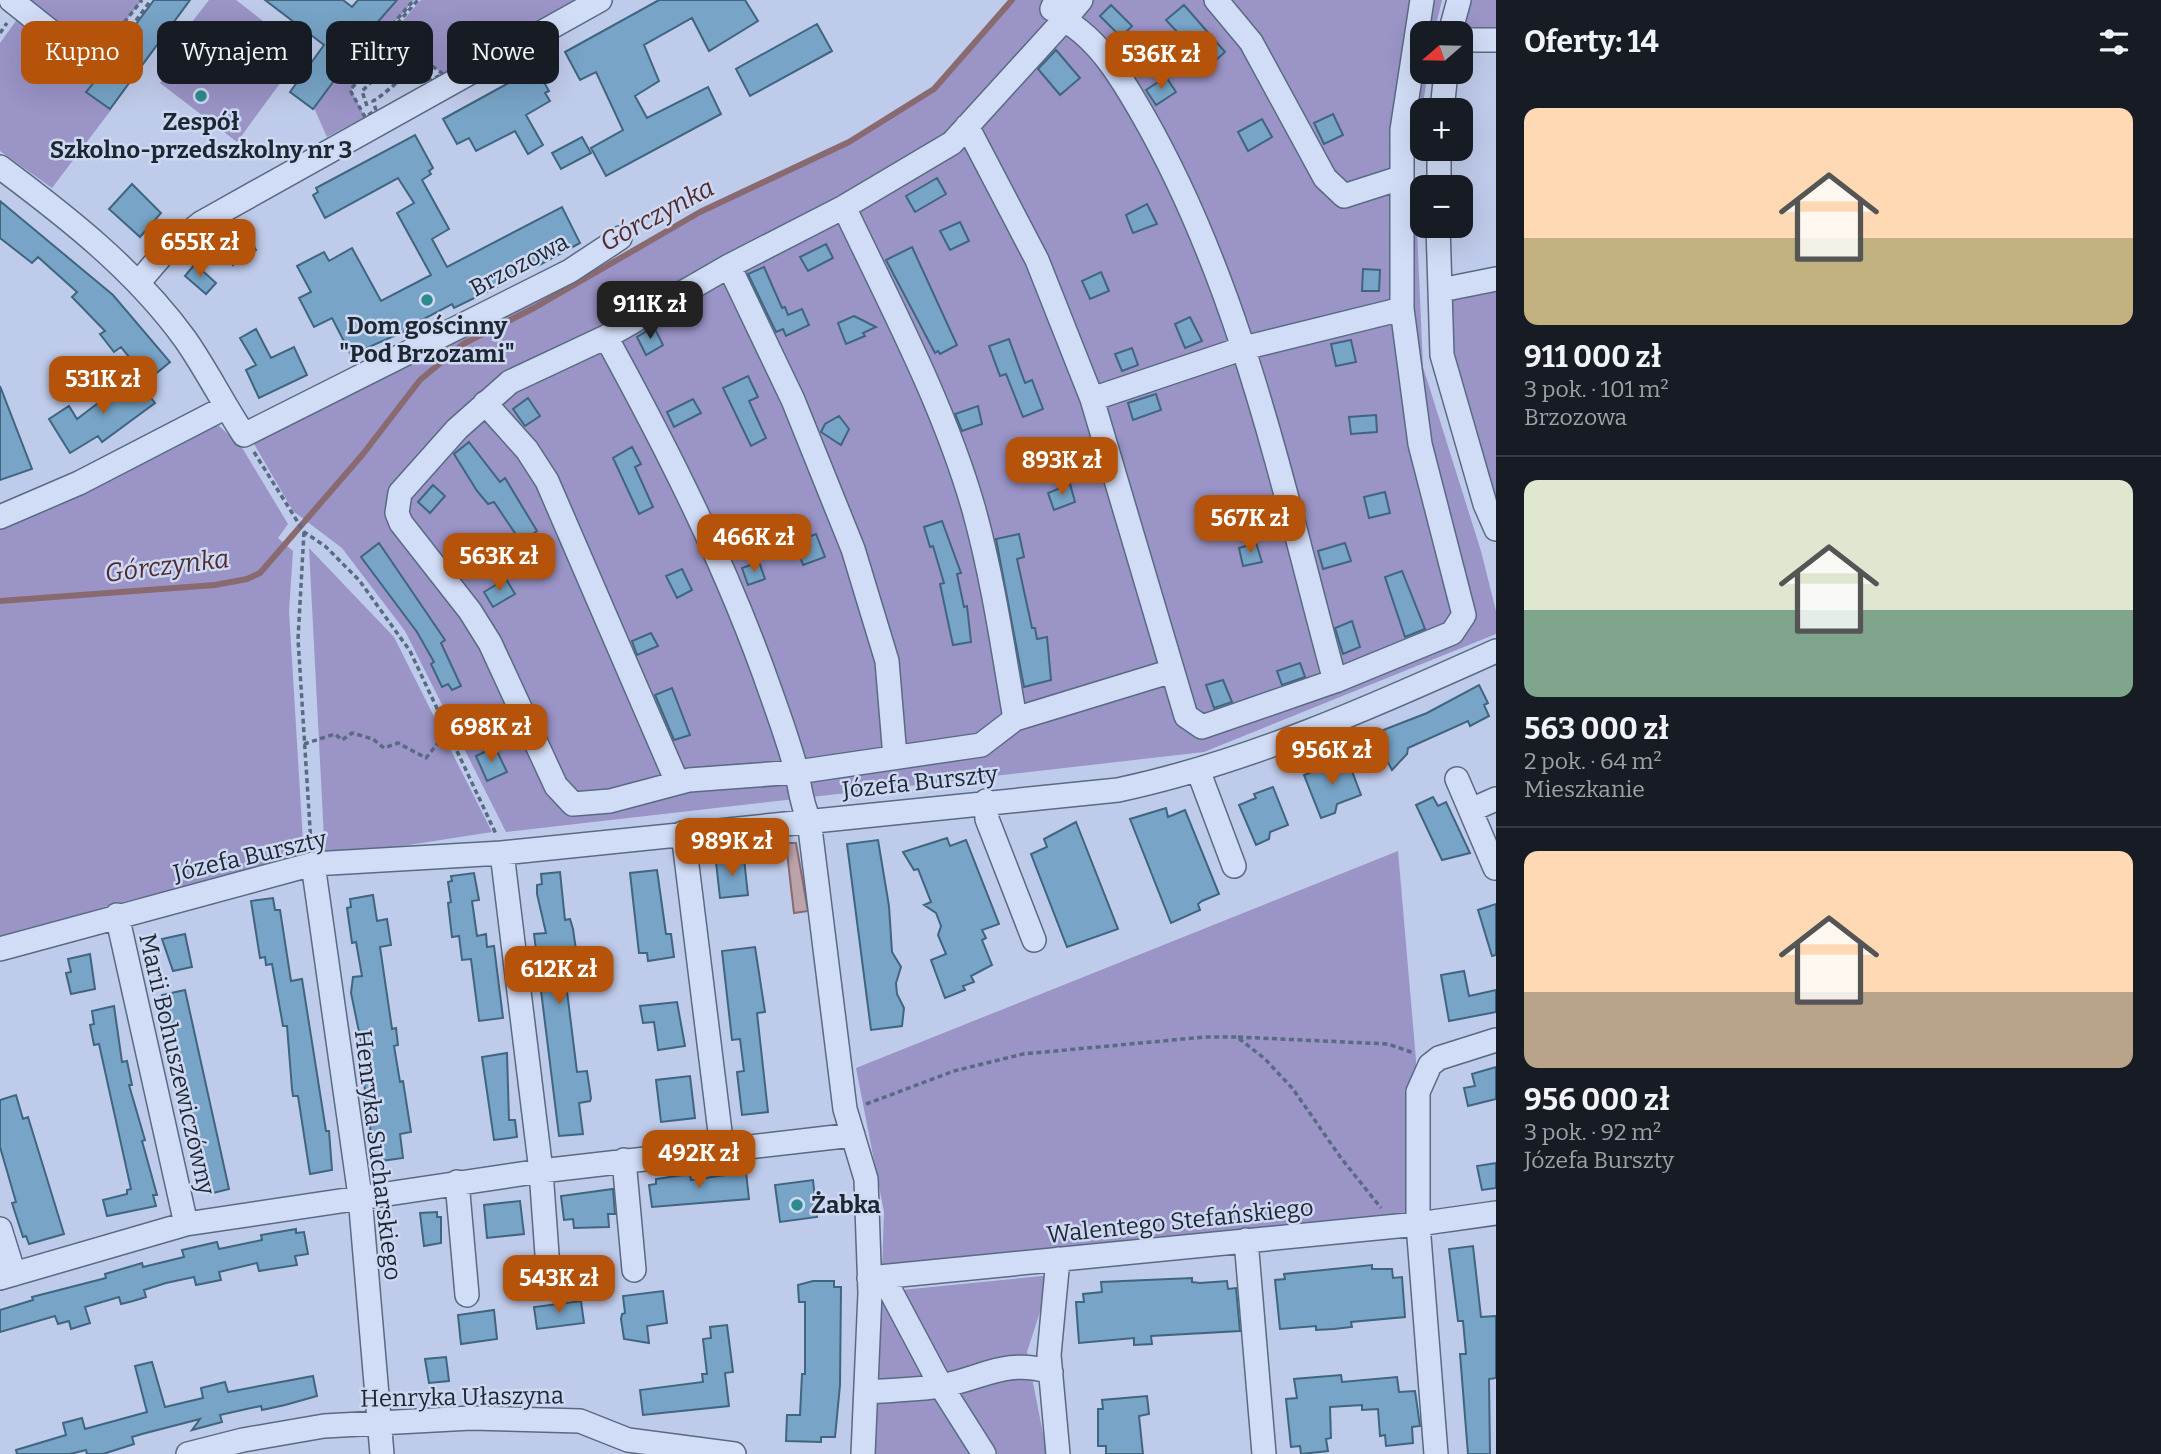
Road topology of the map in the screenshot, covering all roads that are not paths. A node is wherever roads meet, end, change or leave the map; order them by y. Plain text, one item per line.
1 (11, 0) edge
2 (600, 0) edge
3 (1082, 0) edge
4 (1216, 0) edge
5 (1422, 0) edge
6 (1459, 0) edge
7 (1057, 10) edge
8 (41, 21) edge
9 (1453, 21) edge
10 (1474, 40) edge
11 (1496, 40) edge
12 (967, 126) junction
13 (0, 167) edge
14 (1400, 178) junction
15 (844, 207) junction
16 (620, 238) dead end
17 (1439, 238) edge
18 (729, 266) junction
19 (1496, 279) edge
20 (138, 283) junction
21 (1441, 290) junction
22 (1402, 309) junction
23 (606, 337) junction
24 (1244, 348) junction
25 (1092, 399) junction
26 (485, 403) junction
27 (226, 407) junction
28 (0, 517) edge
29 (1496, 529) edge
30 (1496, 651) edge
31 (1172, 671) junction
32 (1335, 681) junction
33 (1015, 719) junction
34 (895, 757) junction
35 (1198, 770) junction
36 (797, 772) junction
37 (1457, 779) dead end
38 (677, 782) junction
39 (1496, 799) edge
40 (986, 801) junction
41 (1471, 810) junction
42 (809, 820) junction
43 (683, 833) junction
44 (502, 853) junction
45 (313, 864) junction
46 (1234, 866) dead end
47 (1495, 868) edge
48 (117, 915) junction
49 (1034, 940) dead end
50 (0, 949) edge
51 (1496, 1040) edge
52 (853, 1135) junction
53 (722, 1148) junction
54 (624, 1160) junction
55 (541, 1171) junction
56 (457, 1182) junction
57 (360, 1196) junction
58 (1496, 1213) edge
59 (186, 1224) junction
60 (1407, 1225) junction
61 (0, 1229) edge
62 (1246, 1240) junction
63 (1058, 1259) junction
64 (634, 1270) dead end
65 (7, 1276) edge
66 (869, 1278) junction
67 (550, 1282) dead end
68 (467, 1295) dead end
69 (1051, 1372) junction
70 (941, 1386) junction
71 (866, 1392) junction
72 (380, 1424) junction
73 (188, 1454) edge
74 (382, 1454) edge
75 (734, 1454) edge
76 (863, 1454) edge
77 (984, 1454) edge
78 (1058, 1454) edge
79 (1264, 1454) edge
80 (1436, 1454) edge

1 - 8 street
2 - 20 street
3 - 7 street
4 - 14 street
5 - 14 street
6 - 9 street
7 - 12 street
7 - 24 street
10 - 11 street
12 - 15 street
12 - 25 street
13 - 20 street
14 - 22 street
15 - 18 street
15 - 33 street
16 - 27 street, Brzozowa
17 - 21 street
18 - 23 street
18 - 34 street
19 - 21 street
20 - 27 street
21 - 29 street
22 - 24 street
22 - 32 street
23 - 26 street
23 - 36 street
24 - 25 street
24 - 32 street
25 - 31 street
26 - 38 street
26 - 38 street
27 - 28 street
30 - 35 street, Józefa Burszty
31 - 32 street
31 - 33 street
33 - 34 street
34 - 36 street
35 - 40 street, Józefa Burszty
35 - 46 street
36 - 38 street
36 - 42 street
37 - 41 street
39 - 41 street
40 - 42 street, Józefa Burszty
40 - 49 street
41 - 47 street
42 - 43 street, Józefa Burszty
42 - 52 street
43 - 44 street, Józefa Burszty
43 - 53 street
44 - 45 street, Józefa Burszty
44 - 55 street
45 - 48 street, Józefa Burszty
45 - 57 street, Henryka Sucharskiego
48 - 50 street, Józefa Burszty
48 - 59 street, Marii Bohuszewiczówny
51 - 60 street
52 - 53 street
52 - 66 street
53 - 54 street
54 - 55 street
54 - 64 street
55 - 56 street
55 - 67 street
56 - 57 street
56 - 68 street
57 - 59 street
57 - 72 street, Henryka Sucharskiego
58 - 60 street, Walentego Stefańskiego
59 - 65 street
60 - 62 street, Walentego Stefańskiego
60 - 80 street
61 - 65 street
62 - 63 street, Walentego Stefańskiego
62 - 79 street
63 - 66 street, Walentego Stefańskiego
63 - 69 street
66 - 70 street
66 - 71 street
69 - 70 street
69 - 78 street
70 - 71 street
70 - 77 street
71 - 76 street
72 - 73 street, Henryka Ułaszyna
72 - 74 street, Henryka Sucharskiego
72 - 75 street, Henryka Ułaszyna

